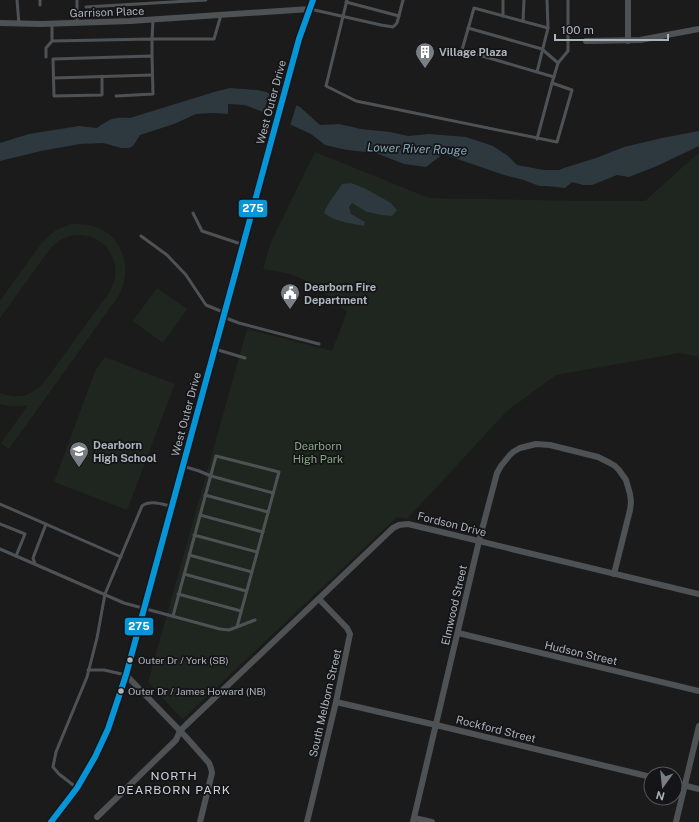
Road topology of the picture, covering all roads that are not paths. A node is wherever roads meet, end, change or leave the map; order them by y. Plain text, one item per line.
1 (18, 0) edge
2 (40, 0) edge
3 (77, 0) edge
4 (205, 0) edge
5 (313, 0) edge
6 (403, 0) edge
7 (503, 0) edge
8 (524, 0) edge
9 (547, 0) edge
10 (568, 0) edge
11 (628, 0) edge
12 (173, 1) edge
13 (346, 1) edge
14 (40, 5) dead end
15 (86, 7) dead end
16 (310, 9) junction
17 (221, 15) junction
18 (342, 16) junction
19 (399, 16) junction
20 (503, 16) junction
21 (152, 20) junction
22 (523, 21) junction
23 (0, 23) edge
24 (77, 23) junction
25 (19, 24) junction
26 (52, 24) junction
27 (468, 28) junction
28 (548, 28) junction
29 (699, 29) edge
30 (152, 39) junction
31 (52, 41) junction
32 (628, 41) junction
33 (586, 42) dead end
34 (542, 49) junction
35 (152, 56) junction
36 (46, 57) dead end
37 (558, 63) junction
38 (537, 72) junction
39 (152, 75) junction
40 (102, 76) junction
41 (554, 77) junction
42 (54, 78) junction
43 (552, 84) junction
44 (116, 96) dead end
45 (537, 139) junction
46 (193, 213) dead end
47 (141, 236) dead end
48 (243, 244) junction
49 (224, 315) junction
50 (319, 344) dead end
51 (215, 349) junction
52 (245, 358) dead end
53 (183, 466) junction
54 (211, 476) junction
55 (273, 493) junction
56 (205, 495) junction
57 (0, 504) edge
58 (172, 506) junction
59 (268, 512) junction
60 (200, 515) junction
61 (0, 524) edge
62 (46, 524) junction
63 (262, 532) junction
64 (194, 535) junction
65 (479, 541) junction
66 (0, 549) edge
67 (257, 552) junction
68 (189, 555) junction
69 (16, 556) junction
70 (121, 557) junction
71 (35, 564) junction
72 (252, 572) junction
73 (184, 574) junction
74 (614, 574) junction
75 (246, 591) junction
76 (105, 594) junction
77 (178, 594) junction
78 (699, 594) edge
79 (318, 599) junction
80 (145, 609) junction
81 (241, 611) junction
82 (172, 616) junction
83 (255, 620) dead end
84 (237, 627) junction
85 (458, 633) junction
86 (88, 670) junction
87 (126, 675) junction
88 (699, 691) edge
89 (336, 702) junction
90 (436, 725) junction
91 (699, 726) edge
92 (180, 731) junction
93 (643, 775) edge
94 (685, 785) junction
95 (77, 788) junction
96 (699, 789) edge
97 (97, 817) dead end
98 (413, 820) edge
99 (51, 822) edge
100 (200, 822) edge
101 (307, 822) edge
102 (432, 822) edge
103 (676, 822) edge

1 - 25 lane
2 - 14 lane
3 - 24 lane
4 - 12 lane
5 - 16 main road, West Outer Drive
6 - 19 lane
7 - 20 lane
8 - 22 lane
9 - 28 lane
10 - 37 lane
11 - 32 street
12 - 15 lane
13 - 18 lane
13 - 19 lane
16 - 17 street, Garrison Place
16 - 18 lane
16 - 48 main road, West Outer Drive
17 - 21 street, Garrison Place
17 - 30 lane
18 - 19 lane
18 - 45 lane
20 - 22 lane
20 - 27 lane
21 - 24 street, Garrison Place
21 - 30 lane
22 - 28 lane
23 - 25 street, Garrison Place
24 - 26 street, Garrison Place
25 - 26 street, Garrison Place
26 - 31 lane
27 - 34 lane
27 - 38 lane
28 - 34 lane
29 - 32 street
30 - 31 lane
30 - 35 lane
31 - 36 lane
32 - 33 street
34 - 37 lane
34 - 38 lane
35 - 39 lane
35 - 42 lane
37 - 41 lane
38 - 41 lane
39 - 40 lane
39 - 44 lane
40 - 42 lane
40 - 42 lane
41 - 43 lane
43 - 45 lane
43 - 45 lane
46 - 48 lane
47 - 49 lane
48 - 49 main road, West Outer Drive
49 - 50 lane
49 - 51 main road, West Outer Drive
51 - 52 lane
51 - 53 main road, West Outer Drive
53 - 54 lane
53 - 58 main road, West Outer Drive
54 - 55 lane
54 - 55 lane
54 - 56 lane
55 - 59 lane
56 - 59 lane
56 - 60 lane
57 - 62 lane
58 - 70 lane
58 - 80 main road, West Outer Drive
59 - 63 lane
60 - 63 lane
60 - 64 lane
61 - 69 lane
62 - 70 lane
62 - 71 lane
63 - 67 lane
64 - 67 lane
64 - 68 lane
65 - 74 street, Fordson Drive
65 - 74 street, Elmwood Street
65 - 79 street, Fordson Drive
65 - 85 street, Elmwood Street
66 - 69 lane
67 - 72 lane
68 - 72 lane
68 - 73 lane
69 - 71 lane
70 - 76 lane
71 - 76 lane
72 - 75 lane
73 - 75 lane
73 - 77 lane
74 - 78 street, Fordson Drive
75 - 81 lane
76 - 80 lane
76 - 86 lane
77 - 81 lane
77 - 82 lane
79 - 89 street, South Melborn Street
79 - 92 street, Fordson Drive
80 - 82 lane
80 - 87 main road, West Outer Drive
81 - 84 lane
82 - 84 lane
83 - 84 lane
85 - 88 street, Hudson Street
85 - 90 street, Elmwood Street
86 - 87 lane
86 - 95 lane
87 - 92 street
87 - 95 main road, West Outer Drive
89 - 90 street, Rockford Street
89 - 101 street, South Melborn Street
90 - 93 street, Rockford Street
90 - 98 street, Elmwood Street
91 - 94 street
92 - 97 street, Fordson Drive
92 - 100 street
94 - 96 street
94 - 103 street
95 - 99 main road, West Outer Drive
98 - 102 street

